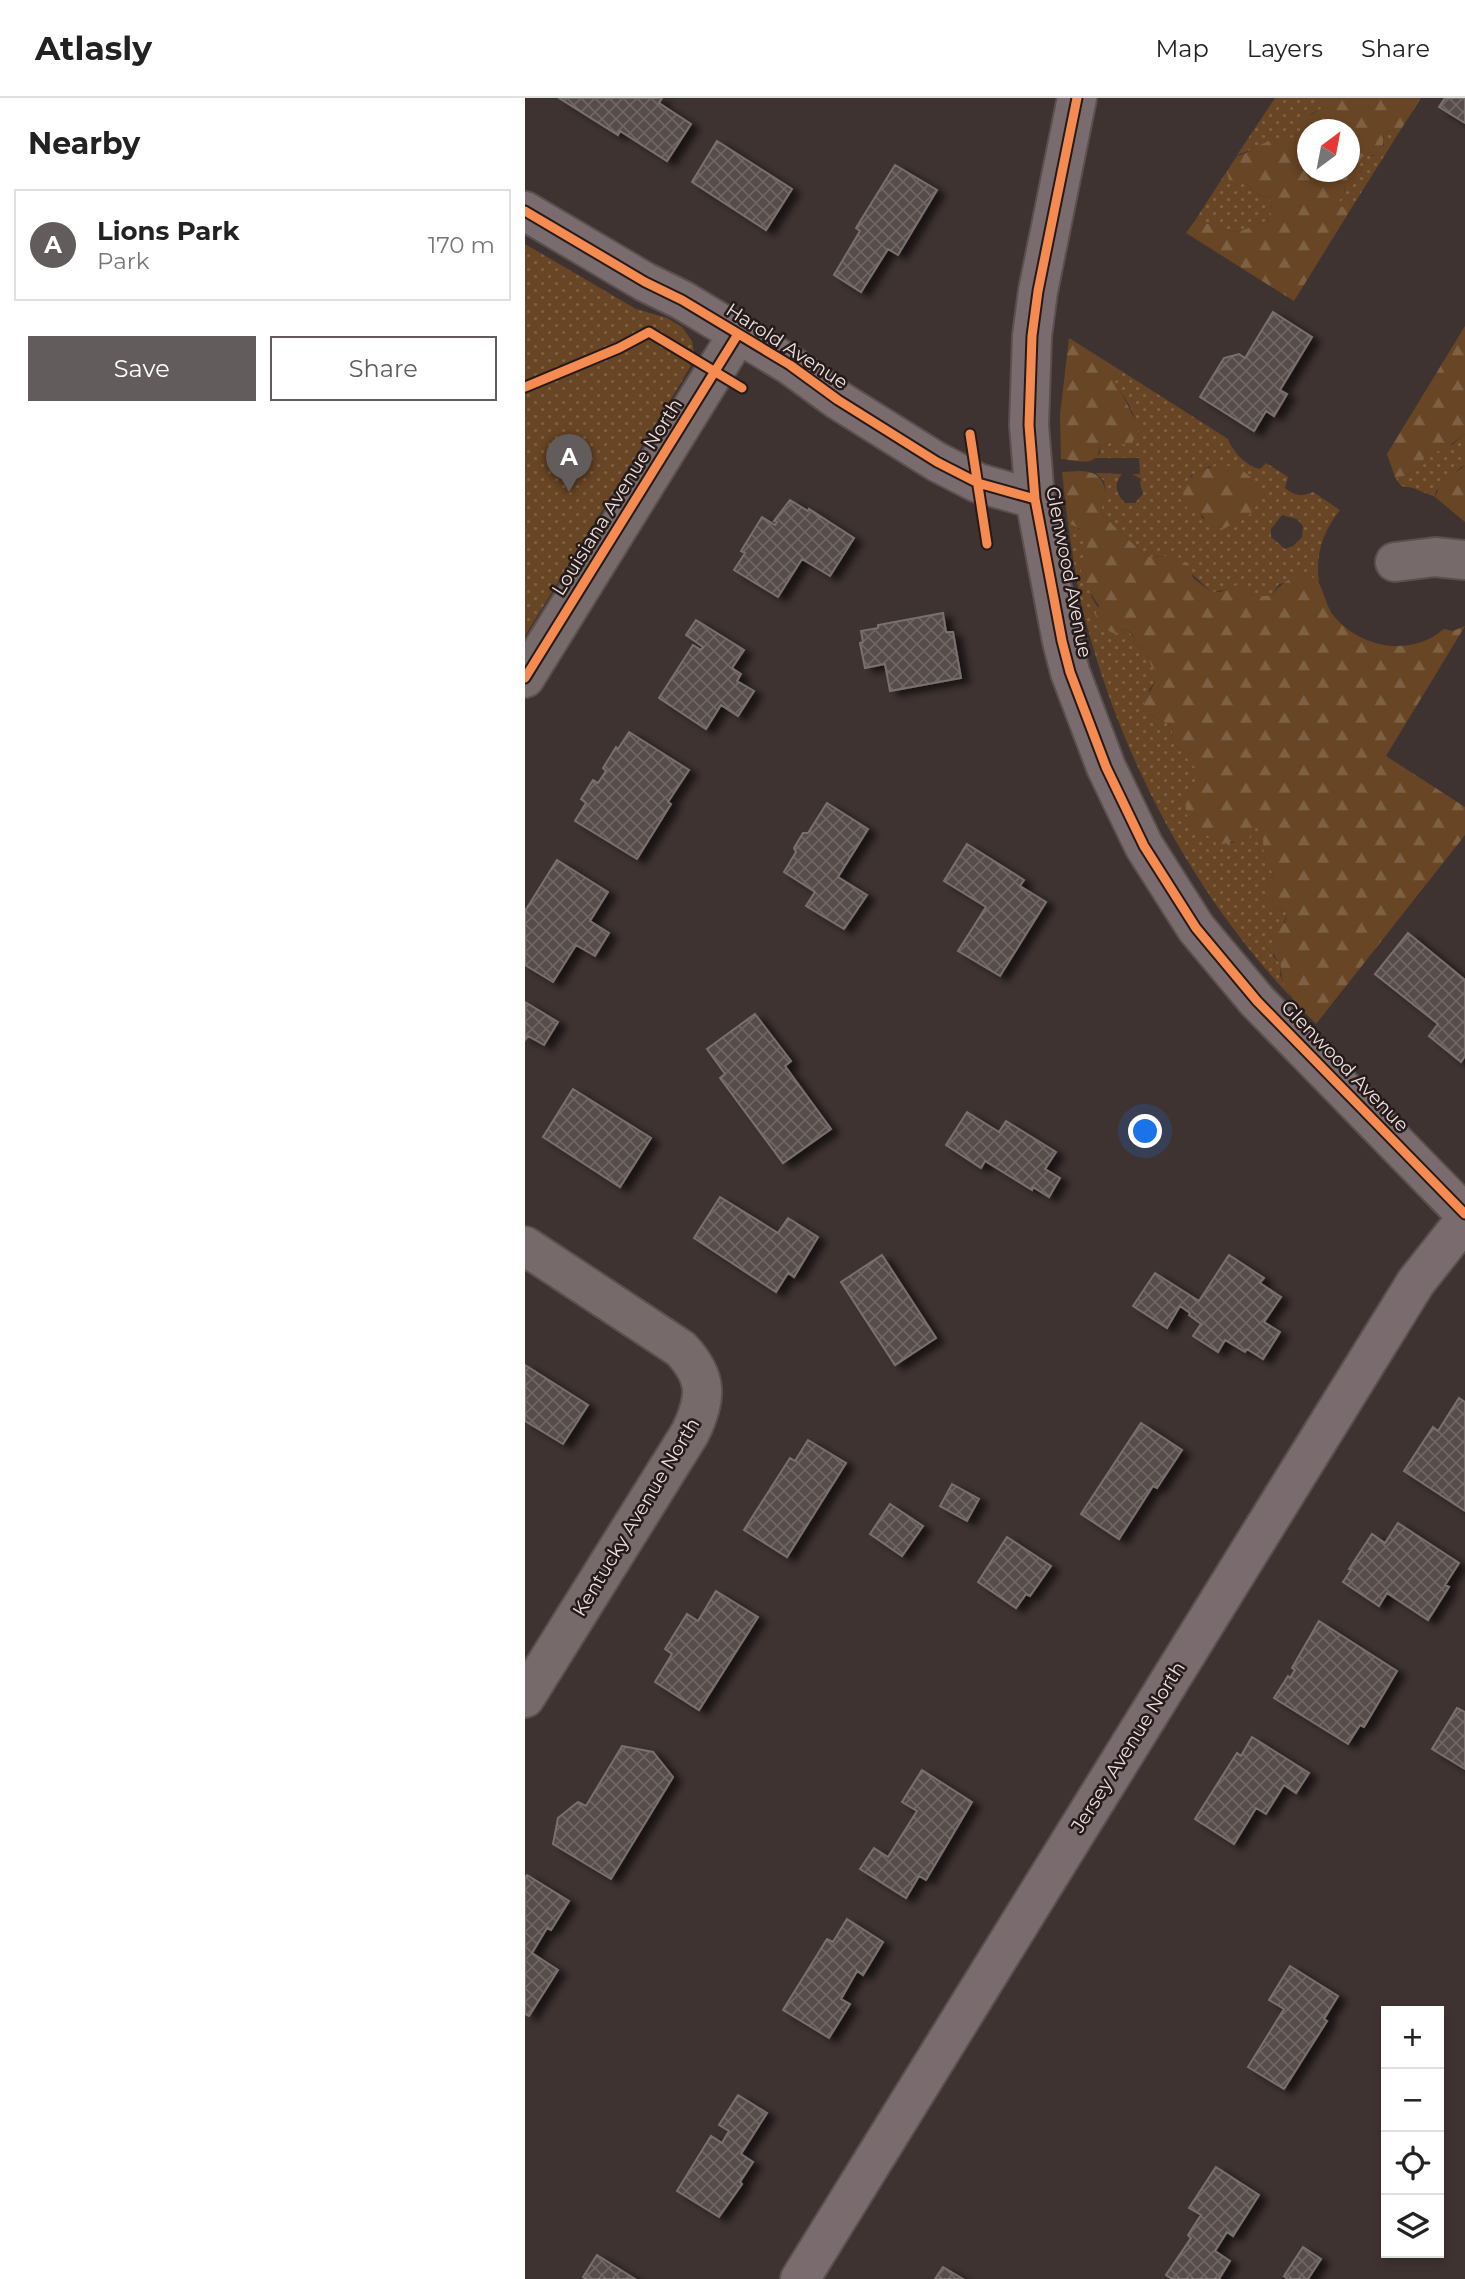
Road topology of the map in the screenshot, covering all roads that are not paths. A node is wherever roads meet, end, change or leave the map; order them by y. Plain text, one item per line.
1 (1077, 98) edge
2 (525, 211) edge
3 (738, 334) junction
4 (1035, 499) junction
5 (1465, 560) edge
6 (1395, 562) dead end
7 (525, 678) edge
8 (1465, 1214) edge
9 (1465, 1220) edge
10 (525, 1246) edge
11 (525, 1698) edge
12 (800, 2279) edge

1 - 4 street, Glenwood Avenue
2 - 3 street, Harold Avenue
3 - 4 street, Harold Avenue
3 - 7 street, Louisiana Avenue North
4 - 8 street, Glenwood Avenue
5 - 6 street
9 - 12 street, Jersey Avenue North
10 - 11 street, Kentucky Avenue North

